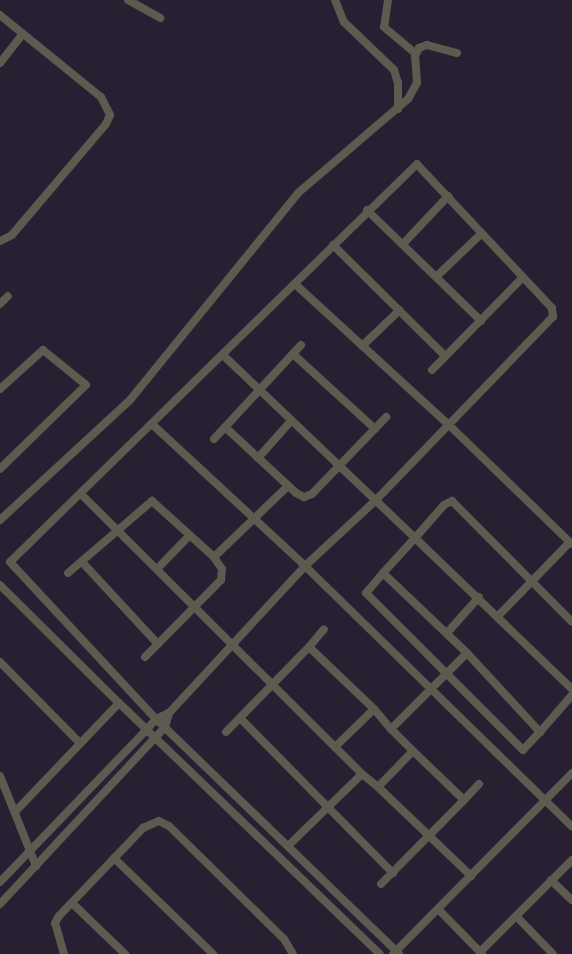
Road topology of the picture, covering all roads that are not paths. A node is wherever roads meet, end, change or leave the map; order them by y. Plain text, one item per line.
1 (128, 0) edge
2 (335, 0) edge
3 (388, 0) edge
4 (0, 15) edge
5 (160, 18) dead end
6 (23, 34) junction
7 (415, 53) junction
8 (457, 53) dead end
9 (0, 63) edge
10 (398, 109) junction
11 (448, 196) junction
12 (367, 210) junction
13 (481, 234) junction
14 (0, 240) edge
15 (403, 244) junction
16 (333, 245) junction
17 (437, 276) junction
18 (522, 278) junction
19 (296, 284) junction
20 (8, 296) dead end
21 (0, 304) edge
22 (400, 310) junction
23 (481, 321) junction
24 (301, 345) dead end
25 (362, 346) junction
26 (292, 354) junction
27 (224, 356) junction
28 (445, 356) junction
29 (432, 370) dead end
30 (0, 389) edge
31 (259, 389) junction
32 (386, 416) dead end
33 (291, 422) junction
34 (153, 425) junction
35 (449, 425) junction
36 (226, 427) junction
37 (375, 429) junction
38 (214, 439) dead end
39 (258, 458) junction
40 (340, 467) junction
41 (0, 469) edge
42 (288, 486) junction
43 (81, 494) junction
44 (376, 500) junction
45 (0, 520) edge
46 (254, 520) junction
47 (116, 530) junction
48 (189, 536) junction
49 (415, 538) junction
50 (571, 543) edge
51 (214, 558) junction
52 (82, 562) junction
53 (305, 566) junction
54 (157, 569) junction
55 (68, 573) dead end
56 (383, 574) junction
57 (532, 581) junction
58 (0, 584) edge
59 (479, 597) junction
60 (195, 609) junction
61 (498, 616) junction
62 (572, 622) edge
63 (324, 629) dead end
64 (447, 633) junction
65 (158, 644) junction
66 (233, 644) junction
67 (309, 647) junction
68 (467, 653) junction
69 (145, 656) dead end
70 (0, 662) edge
71 (447, 671) junction
72 (273, 685) junction
73 (431, 687) junction
74 (572, 689) edge
75 (572, 695) edge
76 (119, 703) junction
77 (374, 709) junction
78 (169, 713) junction
79 (240, 718) junction
80 (156, 719) junction
81 (165, 727) junction
82 (391, 728) junction
83 (147, 729) junction
84 (226, 732) dead end
85 (540, 732) junction
86 (156, 737) junction
87 (80, 744) junction
88 (334, 746) junction
89 (414, 750) junction
90 (572, 773) edge
91 (362, 774) junction
92 (0, 776) edge
93 (479, 784) dead end
94 (378, 787) junction
95 (464, 800) junction
96 (545, 800) junction
97 (327, 807) junction
98 (14, 812) junction
99 (572, 827) edge
100 (429, 836) junction
101 (288, 846) junction
102 (31, 851) junction
103 (114, 858) junction
104 (572, 860) edge
105 (36, 866) junction
106 (393, 873) junction
107 (471, 876) junction
108 (552, 880) junction
109 (0, 882) edge
110 (381, 884) dead end
111 (572, 900) edge
112 (72, 903) junction
113 (0, 904) edge
114 (438, 909) junction
115 (516, 916) junction
116 (396, 953) edge
117 (481, 953) edge
118 (64, 954) edge
119 (125, 954) edge
120 (213, 954) edge
121 (293, 954) edge
122 (380, 954) edge
123 (553, 954) edge

1 - 5 street
2 - 10 street
3 - 7 street
4 - 6 street
6 - 9 street
6 - 14 street
7 - 8 street
7 - 10 street
10 - 45 street
11 - 12 street
11 - 13 street
11 - 15 street
12 - 15 street
12 - 16 street
13 - 17 street
13 - 18 street
15 - 17 street
16 - 19 street
16 - 22 street
17 - 23 street
18 - 23 street
18 - 35 street
19 - 25 street
19 - 27 street
20 - 21 street
22 - 25 street
22 - 28 street
23 - 28 street
24 - 26 street
25 - 35 street
26 - 31 street
26 - 37 street
27 - 31 street
27 - 34 street
28 - 29 street
30 - 41 street
31 - 33 street
31 - 36 street
32 - 37 street
33 - 39 street
33 - 40 street
34 - 43 street
34 - 46 street
35 - 44 street
35 - 50 street
36 - 38 street
36 - 39 street
37 - 40 street
39 - 42 street
40 - 42 street
40 - 44 street
42 - 46 street
43 - 47 street
43 - 80 street
44 - 49 street
44 - 53 street
46 - 51 street
46 - 53 street
47 - 48 street
47 - 52 street
47 - 54 street
48 - 51 street
48 - 54 street
49 - 56 street
49 - 57 street
49 - 59 street
50 - 57 street
51 - 60 street
52 - 55 street
52 - 65 street
53 - 66 street
53 - 73 street
54 - 60 street
56 - 64 street
56 - 71 street
57 - 61 street
57 - 62 street
58 - 76 street
59 - 61 street
59 - 64 street
60 - 65 street
60 - 66 street
61 - 74 street
63 - 67 street
64 - 68 street
65 - 69 street
66 - 72 street
66 - 78 street
67 - 72 street
67 - 77 street
68 - 71 street
68 - 85 street
70 - 87 street
71 - 73 street
71 - 85 street
72 - 79 street
72 - 88 street
73 - 82 street
73 - 96 street
75 - 85 street
76 - 83 street
76 - 87 street
77 - 82 street
77 - 88 street
78 - 80 street
78 - 81 street
79 - 84 street
79 - 97 street
80 - 81 street
80 - 83 street
81 - 86 street
81 - 101 street
82 - 89 street
83 - 86 street
83 - 102 street
86 - 105 street
86 - 122 street
87 - 98 street
88 - 91 street
89 - 94 street
89 - 95 street
90 - 96 street
91 - 94 street
91 - 97 street
92 - 98 street
93 - 95 street
94 - 100 street
95 - 100 street
96 - 99 street
96 - 107 street
97 - 101 street
97 - 106 street
98 - 102 street
100 - 106 street
100 - 107 street
101 - 116 street
102 - 105 street
102 - 109 street
103 - 112 street
103 - 120 street
103 - 121 street
104 - 108 street
105 - 113 street
106 - 110 street
107 - 114 street
108 - 111 street
108 - 115 street
112 - 118 street
112 - 119 street
114 - 116 street
114 - 117 street
115 - 117 street
115 - 123 street

